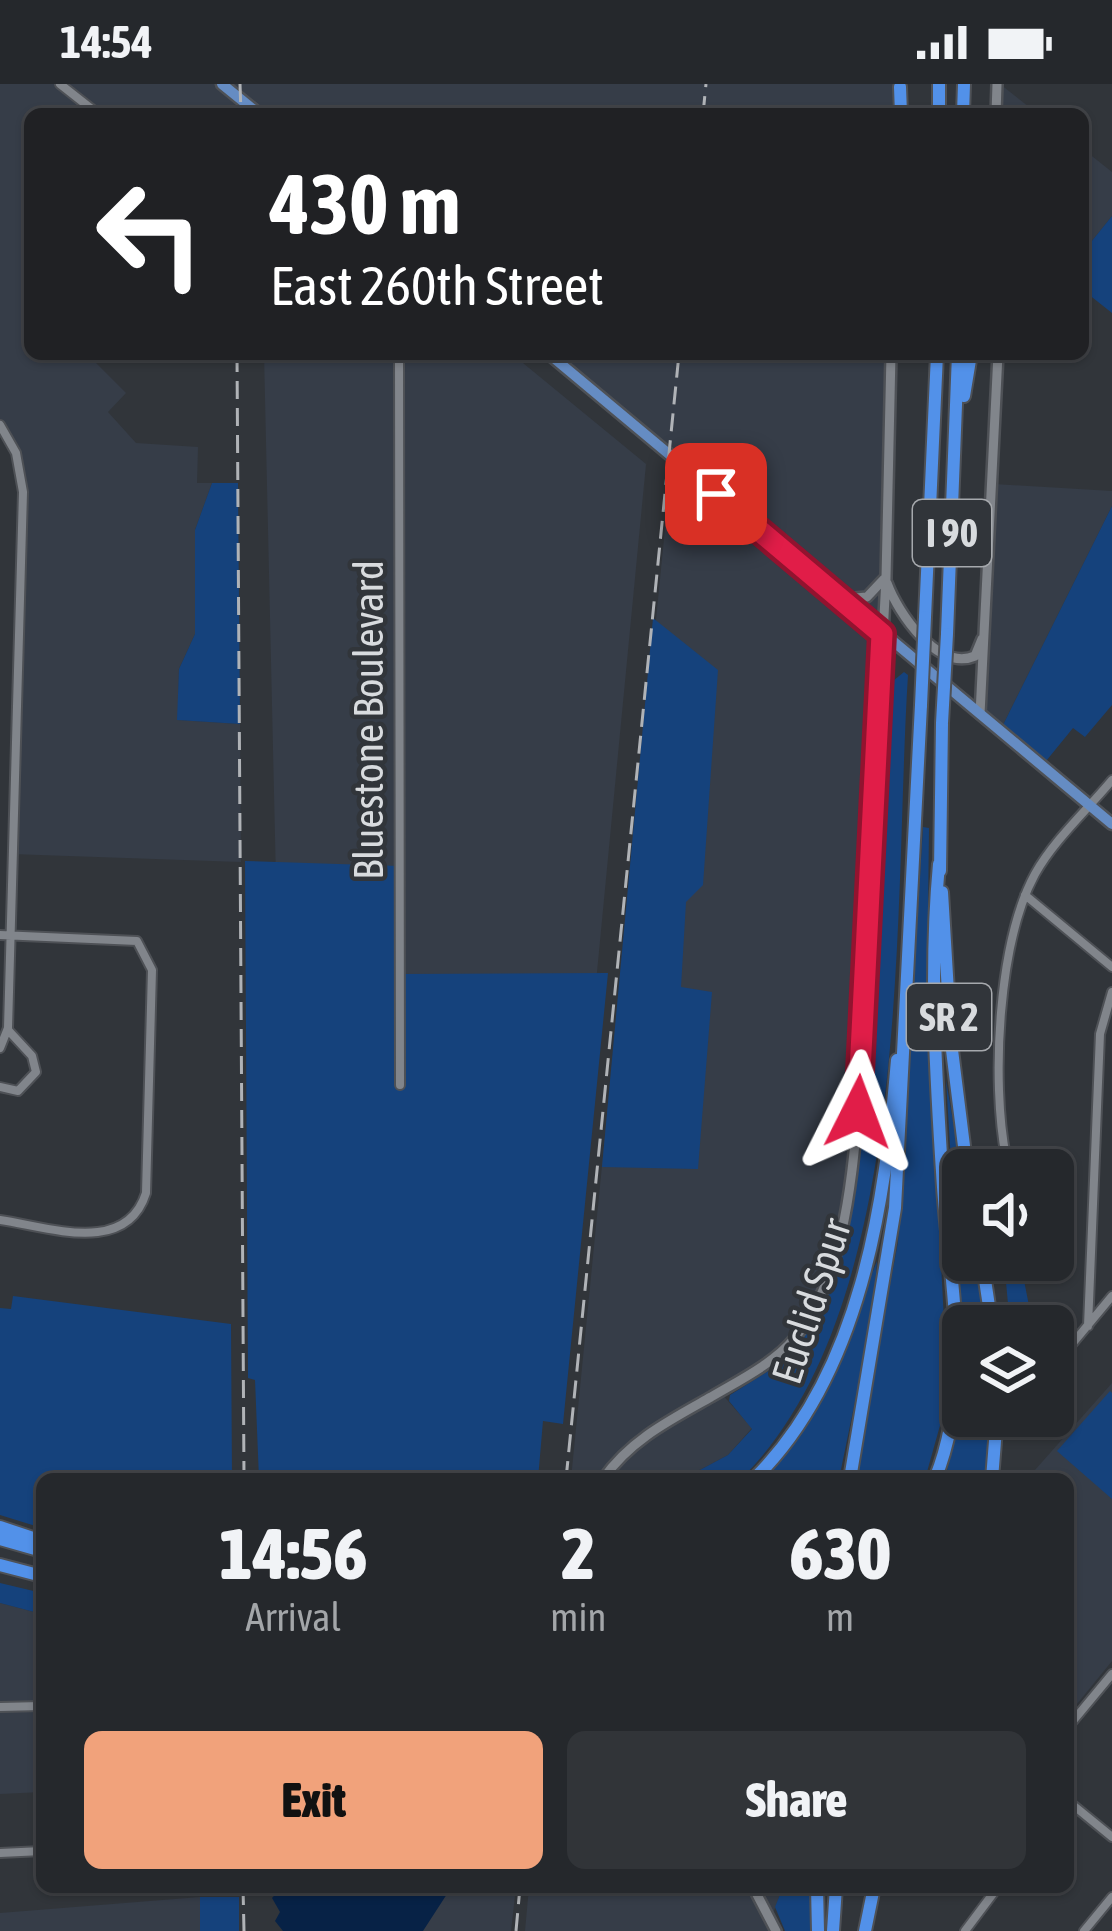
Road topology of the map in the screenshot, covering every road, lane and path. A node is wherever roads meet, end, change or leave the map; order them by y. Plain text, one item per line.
1 (60, 84) edge
2 (223, 84) edge
3 (89, 108) edge
4 (252, 108) edge
5 (398, 360) edge
6 (556, 360) edge
7 (891, 360) edge
8 (936, 360) edge
9 (958, 360) edge
10 (970, 360) edge
11 (998, 360) edge
12 (0, 425) edge
13 (957, 432) junction
14 (886, 576) junction
15 (840, 599) junction
16 (985, 631) junction
17 (882, 634) junction
18 (980, 714) junction
19 (1112, 780) edge
20 (1090, 806) junction
21 (1112, 824) edge
22 (939, 864) junction
23 (1024, 895) junction
24 (910, 910) junction
25 (4, 935) edge
26 (1112, 967) edge
27 (1112, 992) edge
28 (8, 1028) junction
29 (0, 1048) edge
30 (400, 1085) dead end
31 (0, 1087) edge
32 (964, 1149) edge
33 (1005, 1149) edge
34 (0, 1220) edge
35 (1112, 1296) edge
36 (1088, 1326) junction
37 (1074, 1342) edge
38 (995, 1437) edge
39 (608, 1473) edge
40 (759, 1473) edge
41 (851, 1473) edge
42 (937, 1473) edge
43 (992, 1473) edge
44 (0, 1527) edge
45 (0, 1539) edge
46 (36, 1539) edge
47 (36, 1549) edge
48 (0, 1565) edge
49 (36, 1574) edge
50 (1112, 1674) edge
51 (36, 1706) edge
52 (0, 1707) edge
53 (1074, 1719) edge
54 (1074, 1806) edge
55 (1112, 1837) edge
56 (36, 1851) edge
57 (0, 1853) edge
58 (756, 1893) edge
59 (817, 1893) edge
60 (836, 1893) edge
61 (870, 1893) edge
62 (993, 1893) edge
63 (1112, 1897) edge
64 (776, 1931) edge
65 (818, 1931) edge
66 (833, 1931) edge
67 (862, 1931) edge
68 (964, 1931) edge
69 (1084, 1931) edge

1 - 3 street
2 - 4 main road
5 - 30 street, Bluestone Boulevard
6 - 15 main road
7 - 14 street
8 - 24 highway, I 90, bridge
9 - 13 highway, I 90
10 - 13 highway
11 - 16 street
12 - 25 street
13 - 22 highway, I 90, bridge
14 - 15 street
14 - 16 street
14 - 17 street
15 - 17 main road
16 - 18 street
17 - 18 main road
17 - 39 street
18 - 20 main road
19 - 20 street
20 - 21 main road
20 - 23 street
22 - 32 highway, SR 2
22 - 42 highway, I 90
23 - 26 street
23 - 33 street
24 - 40 highway, Euclid Spur / I 90
24 - 41 highway, SR 2
25 - 28 street
25 - 34 street
27 - 36 street
28 - 29 street
28 - 31 street
35 - 36 street
36 - 37 street
38 - 43 highway
44 - 46 highway
45 - 47 highway
48 - 49 highway
50 - 53 street
51 - 52 street
54 - 55 street
56 - 57 street
58 - 64 street
59 - 65 highway
60 - 66 highway
61 - 67 highway
62 - 68 street
63 - 69 street

